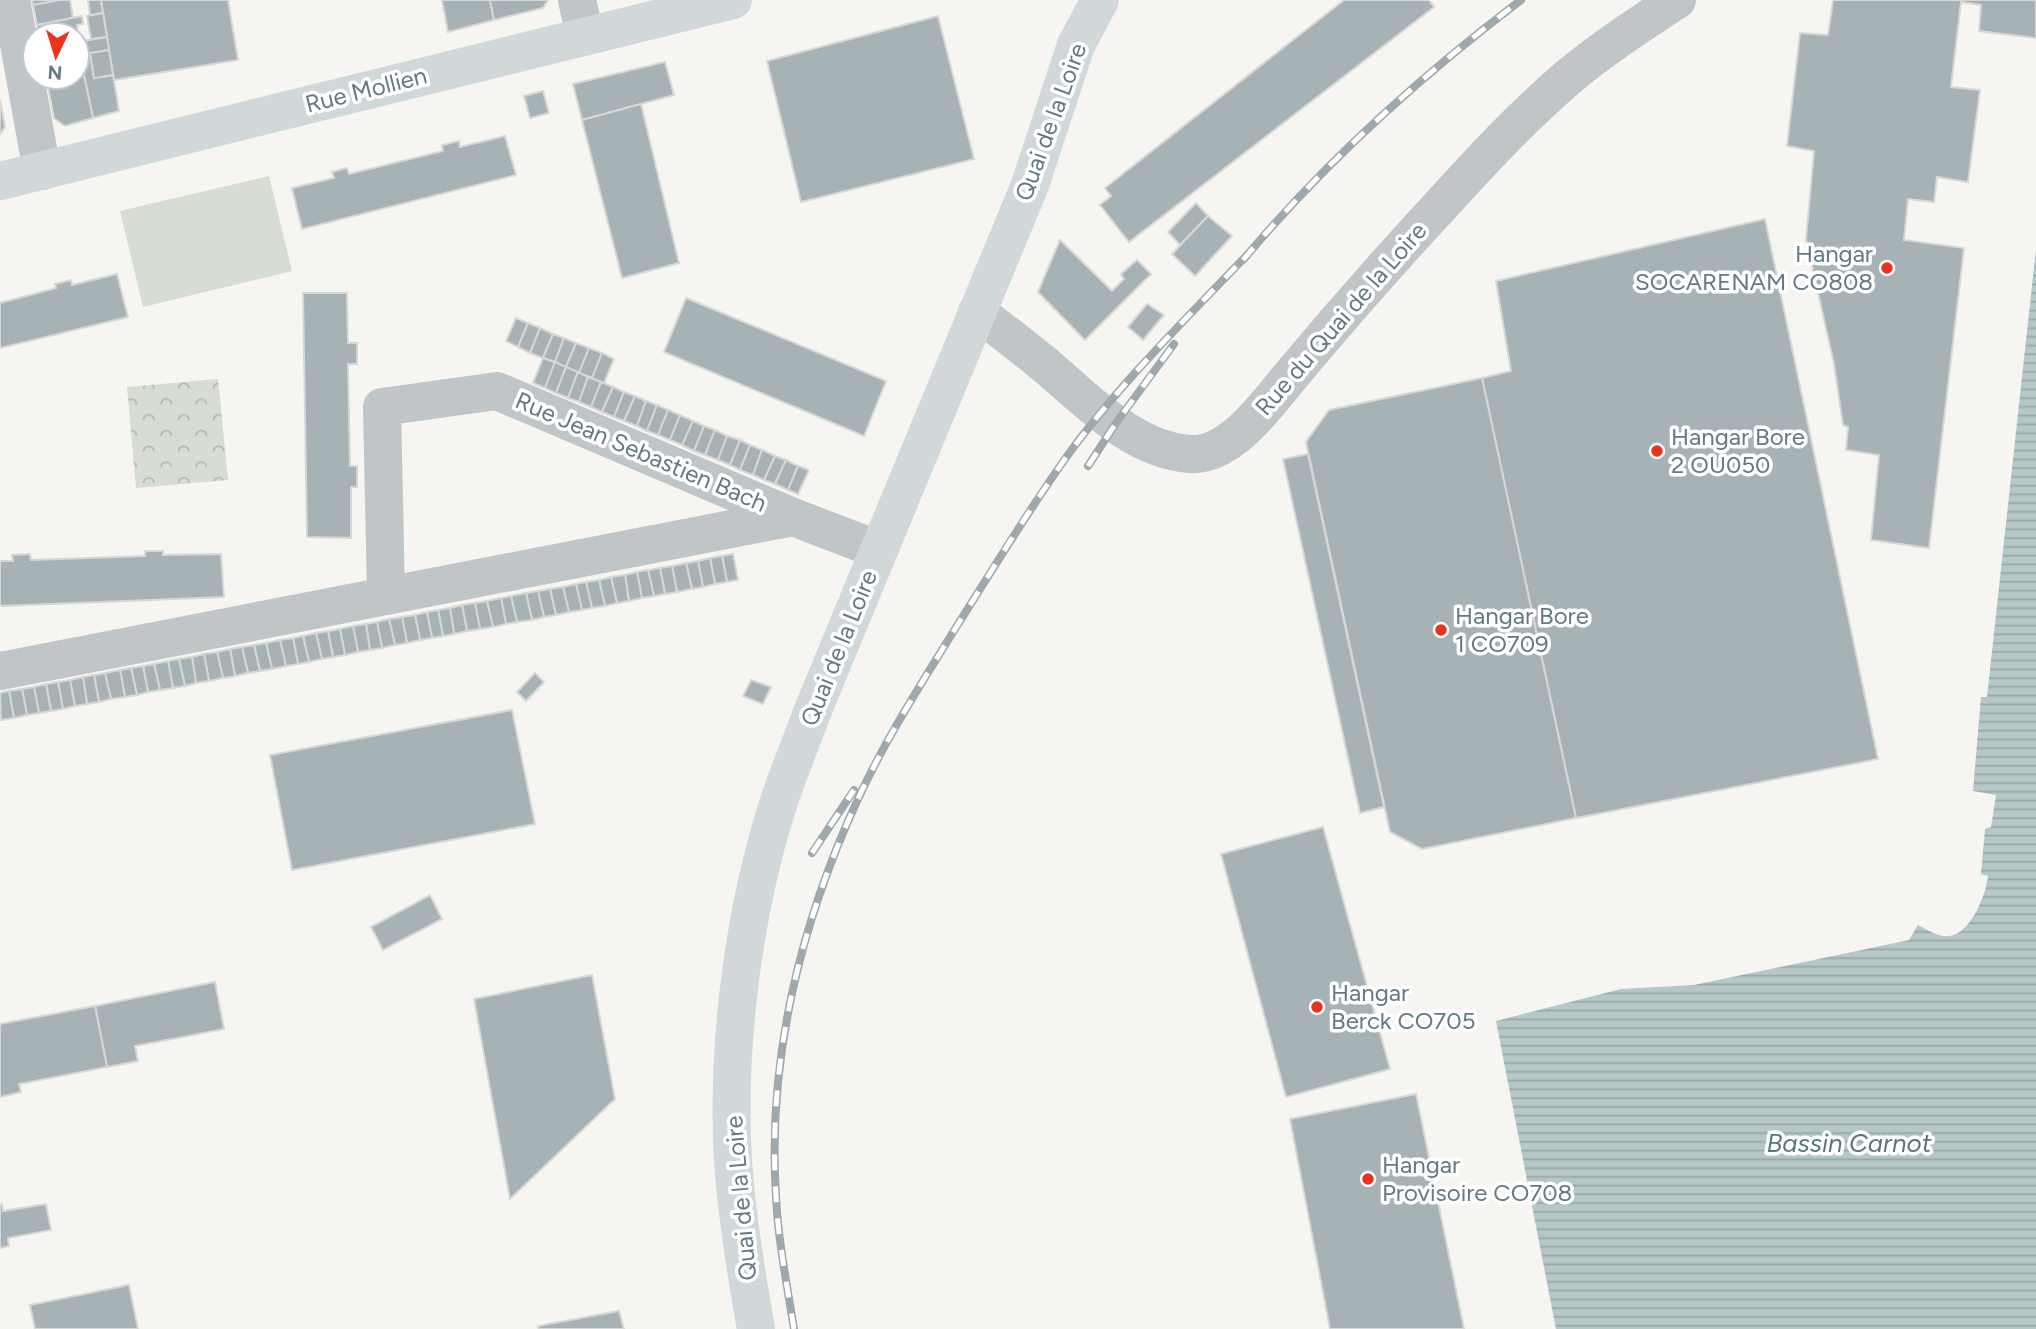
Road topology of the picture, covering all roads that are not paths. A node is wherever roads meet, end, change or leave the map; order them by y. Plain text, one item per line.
1 (11, 0) edge
2 (733, 0) edge
3 (1100, 0) edge
4 (1677, 0) edge
5 (581, 18) edge
6 (42, 171) junction
7 (0, 181) edge
8 (977, 312) junction
9 (793, 517) junction
10 (879, 550) junction
11 (386, 595) junction
12 (0, 671) edge
13 (756, 1329) edge

1 - 6 street
2 - 5 street, Rue Mollien
3 - 8 street, Quai de la Loire
4 - 8 street, Rue du Quai de la Loire
5 - 6 street, Rue Mollien
6 - 7 street, Rue Mollien
8 - 10 street, Quai de la Loire
9 - 10 street, Rue Jean Sebastien Bach
9 - 11 street, Rue Jean Sebastien Bach
9 - 11 street, Rue Jean Sebastien Bach
10 - 13 street, Quai de la Loire
11 - 12 street, Rue Jean Sebastien Bach

